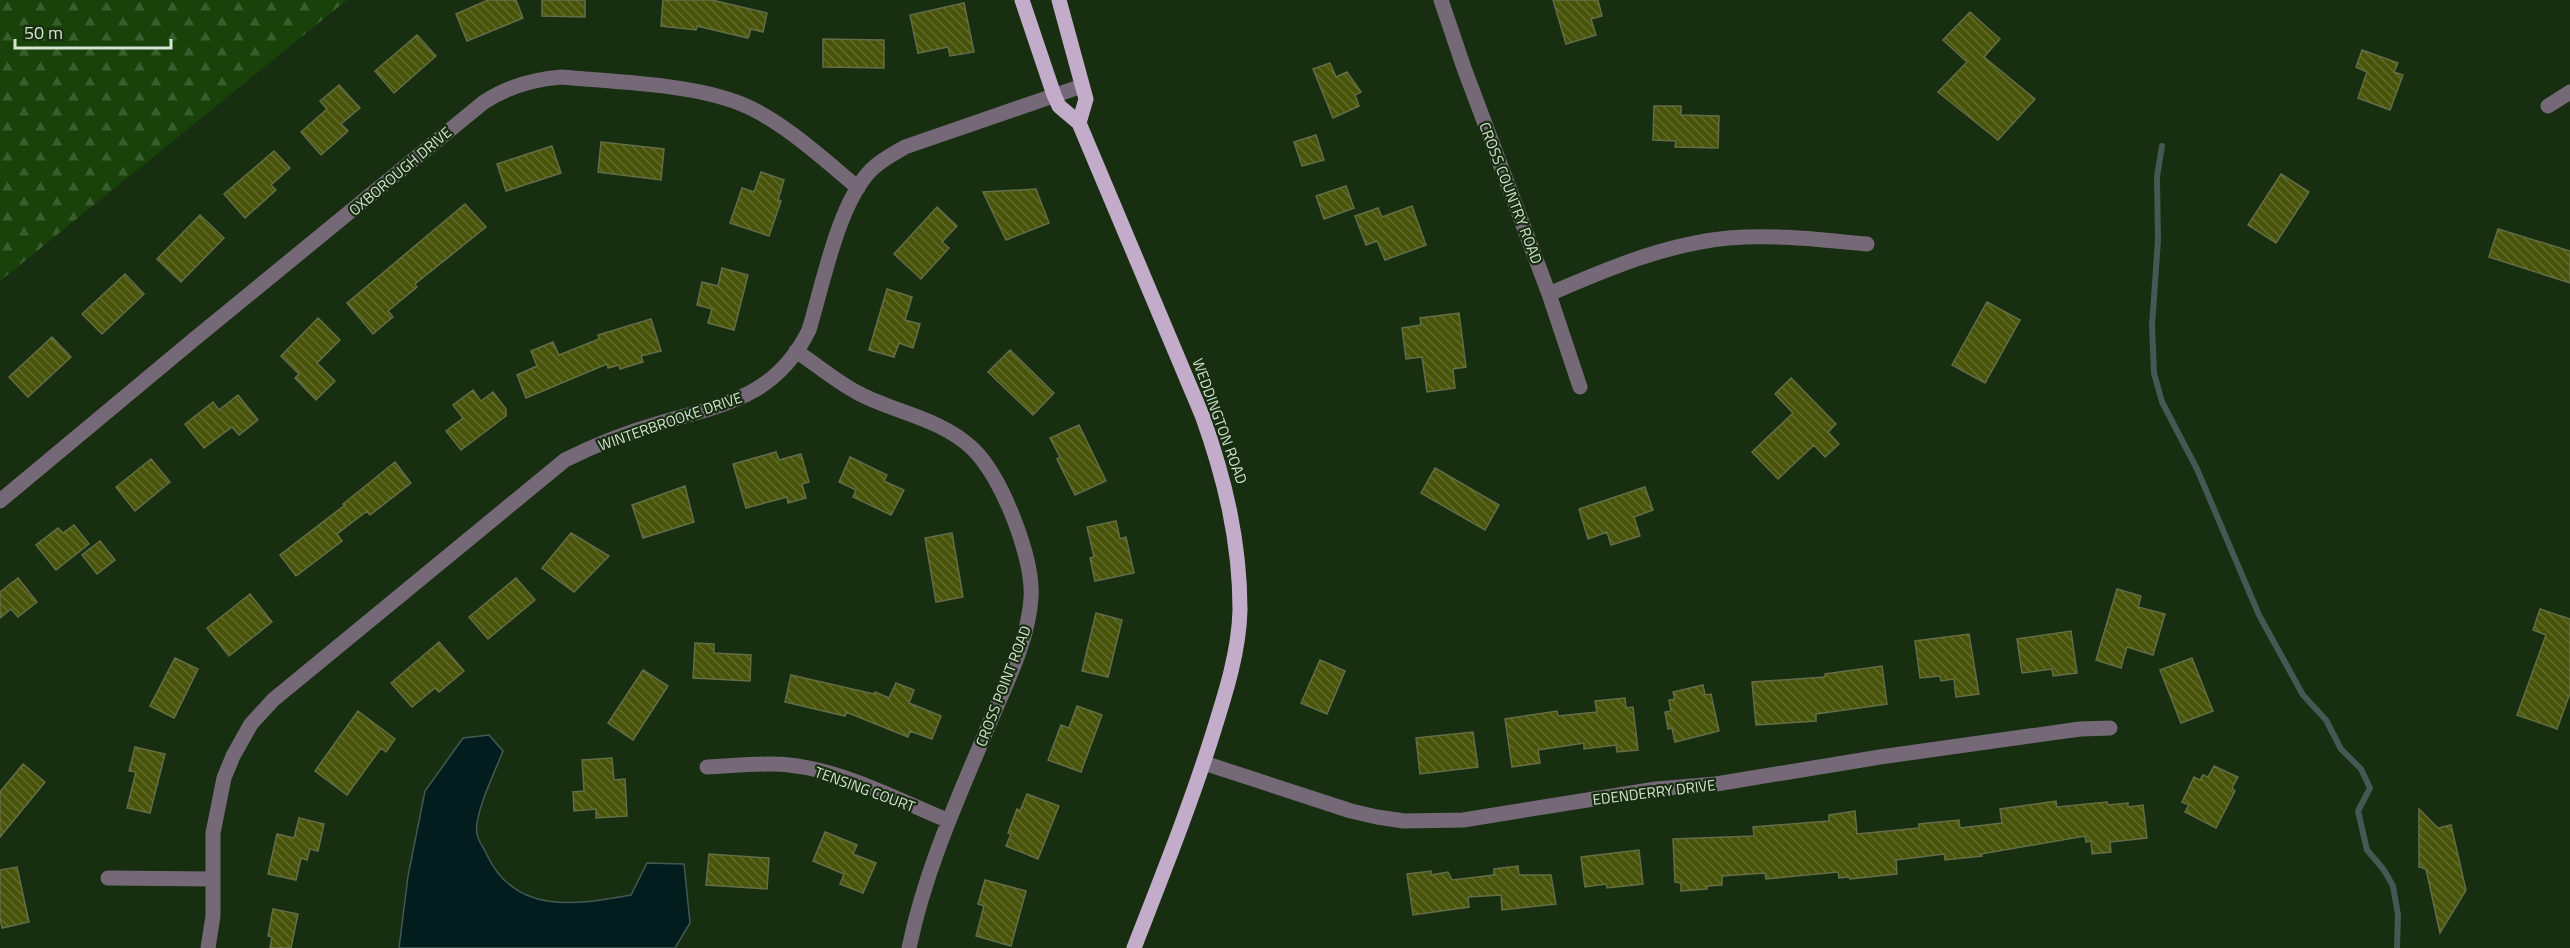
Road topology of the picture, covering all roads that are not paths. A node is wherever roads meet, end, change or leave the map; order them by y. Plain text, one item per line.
1 (1022, 0) edge
2 (1059, 0) edge
3 (1441, 0) edge
4 (1082, 87) junction
5 (2570, 92) edge
6 (1053, 95) junction
7 (2548, 106) dead end
8 (1079, 123) junction
9 (858, 188) junction
10 (1867, 244) dead end
11 (1549, 294) junction
12 (796, 351) junction
13 (1580, 387) dead end
14 (0, 501) edge
15 (2110, 728) dead end
16 (1204, 763) junction
17 (707, 767) dead end
18 (949, 821) junction
19 (108, 878) dead end
20 (212, 879) junction
21 (208, 948) edge
22 (909, 948) edge
23 (1134, 948) edge

1 - 6 main road, WEDDINGTON ROAD
2 - 4 main road
3 - 11 street, CROSS COUNTRY ROAD
4 - 6 street, WINTERBROOKE DRIVE
4 - 8 main road
5 - 7 street
6 - 8 main road, WEDDINGTON ROAD
6 - 9 street, WINTERBROOKE DRIVE
8 - 16 main road, WEDDINGTON ROAD
9 - 12 street, WINTERBROOKE DRIVE
9 - 14 street, OXBOROUGH DRIVE
10 - 11 street
11 - 13 street, CROSS COUNTRY ROAD
12 - 18 street, CROSS POINT ROAD
12 - 20 street, WINTERBROOKE DRIVE
15 - 16 street, EDENDERRY DRIVE
16 - 23 main road, WEDDINGTON ROAD
17 - 18 street, TENSING COURT
18 - 22 street, CROSS POINT ROAD
19 - 20 street
20 - 21 street, WINTERBROOKE DRIVE

